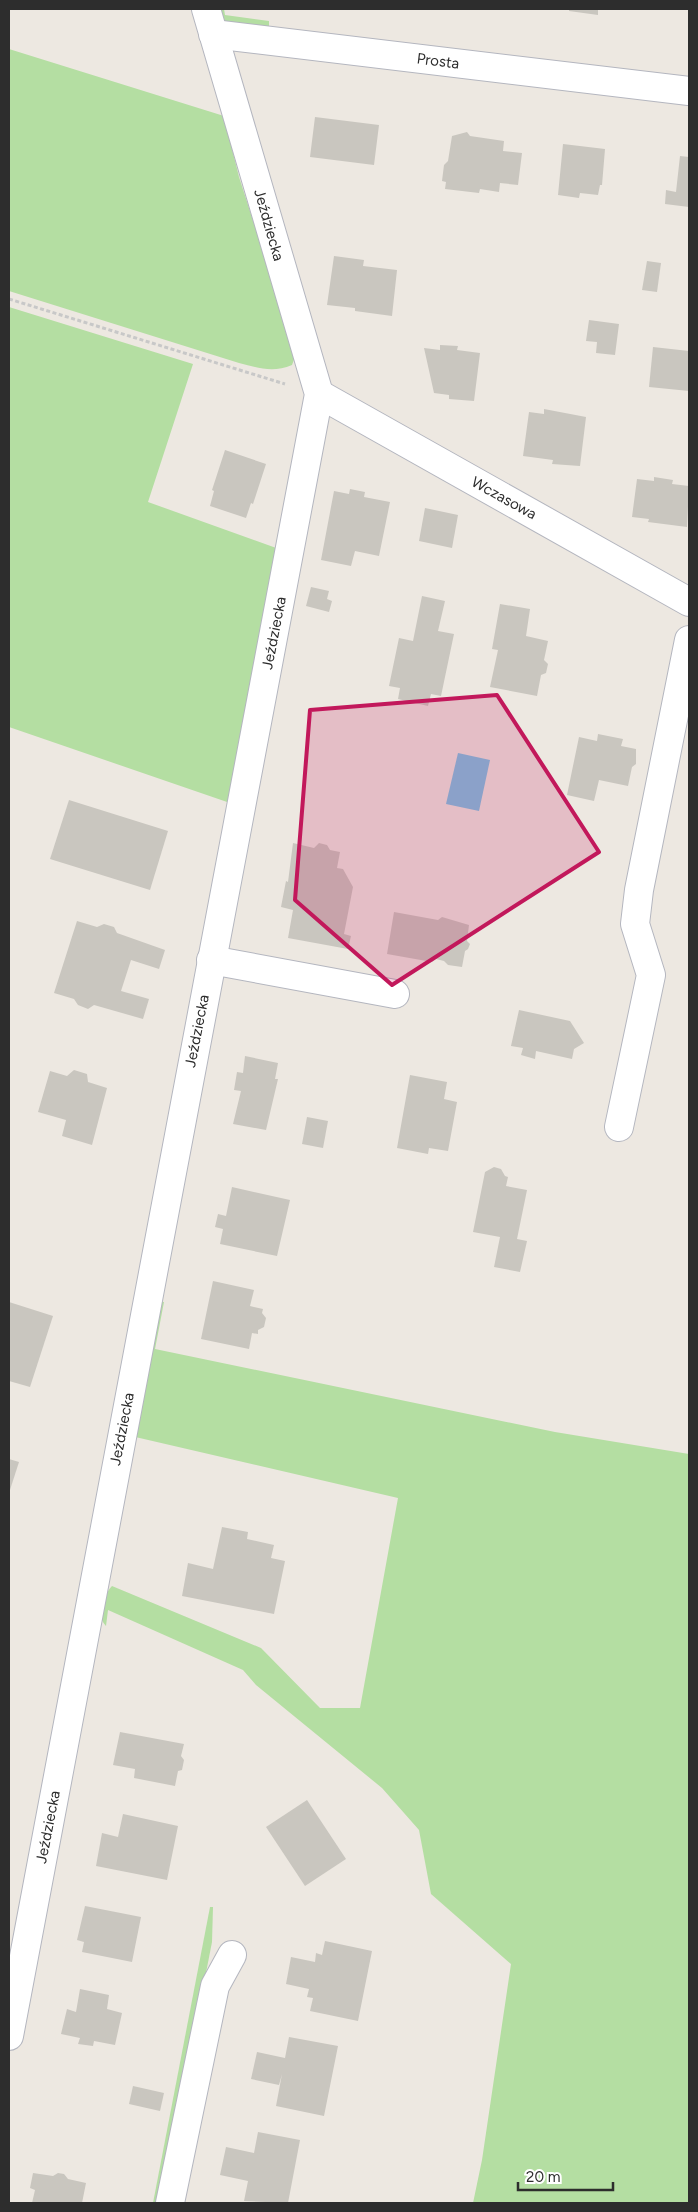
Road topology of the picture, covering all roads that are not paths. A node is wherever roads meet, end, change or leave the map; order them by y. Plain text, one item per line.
1 (210, 22) edge
2 (689, 91) edge
3 (319, 394) junction
4 (689, 602) edge
5 (689, 640) edge
6 (211, 960) junction
7 (395, 994) dead end
8 (619, 1127) dead end
9 (232, 1955) dead end
10 (9, 2036) edge
11 (170, 2203) edge

1 - 2 street, Prosta
1 - 3 street, Jeździecka
3 - 4 street, Wczasowa
3 - 6 street, Jeździecka
5 - 8 street
6 - 7 street
6 - 10 street, Jeździecka
9 - 11 street

